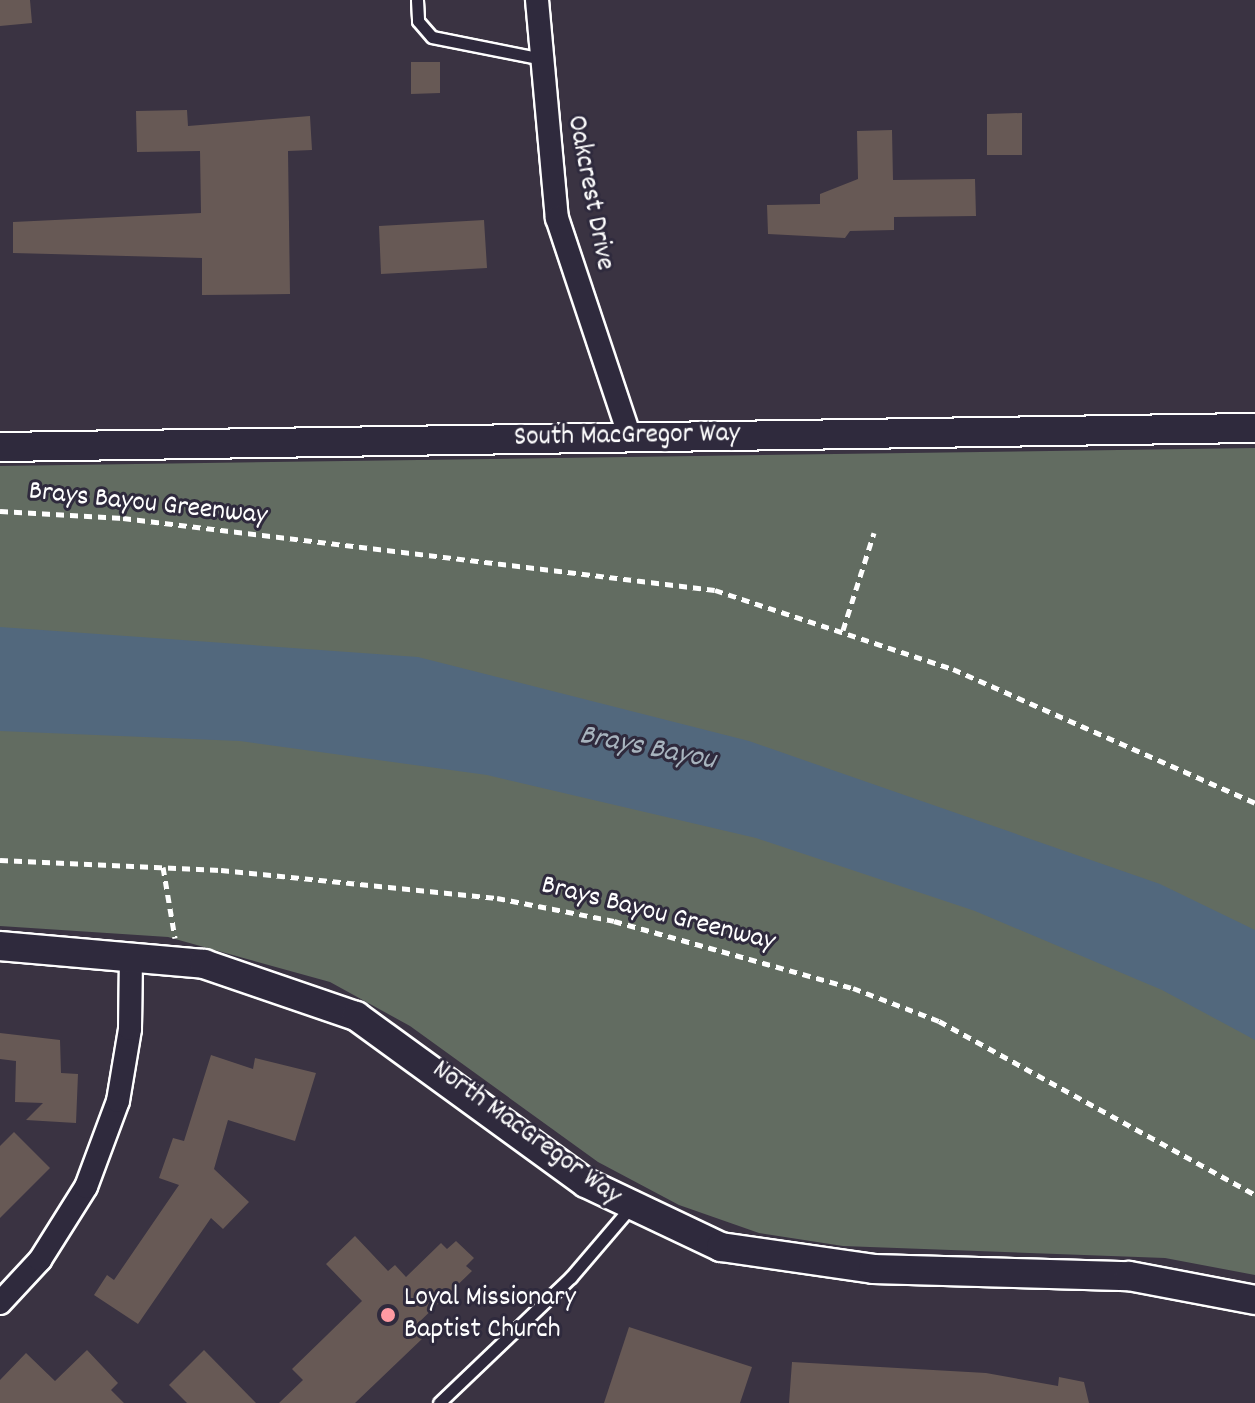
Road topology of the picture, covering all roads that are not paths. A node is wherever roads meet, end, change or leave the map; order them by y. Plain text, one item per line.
1 (417, 0) edge
2 (537, 0) edge
3 (537, 58) junction
4 (1255, 428) edge
5 (630, 437) junction
6 (0, 447) edge
7 (0, 946) edge
8 (131, 955) junction
9 (630, 1208) junction
10 (1255, 1300) edge
11 (0, 1303) edge
12 (439, 1403) edge

1 - 3 lane
2 - 3 street, Oakcrest Drive
3 - 5 street, Oakcrest Drive
4 - 5 street, South MacGregor Way
5 - 6 street, South MacGregor Way
7 - 8 street, North MacGregor Way
8 - 9 street, North MacGregor Way
8 - 11 street
9 - 10 street, North MacGregor Way
9 - 12 lane

